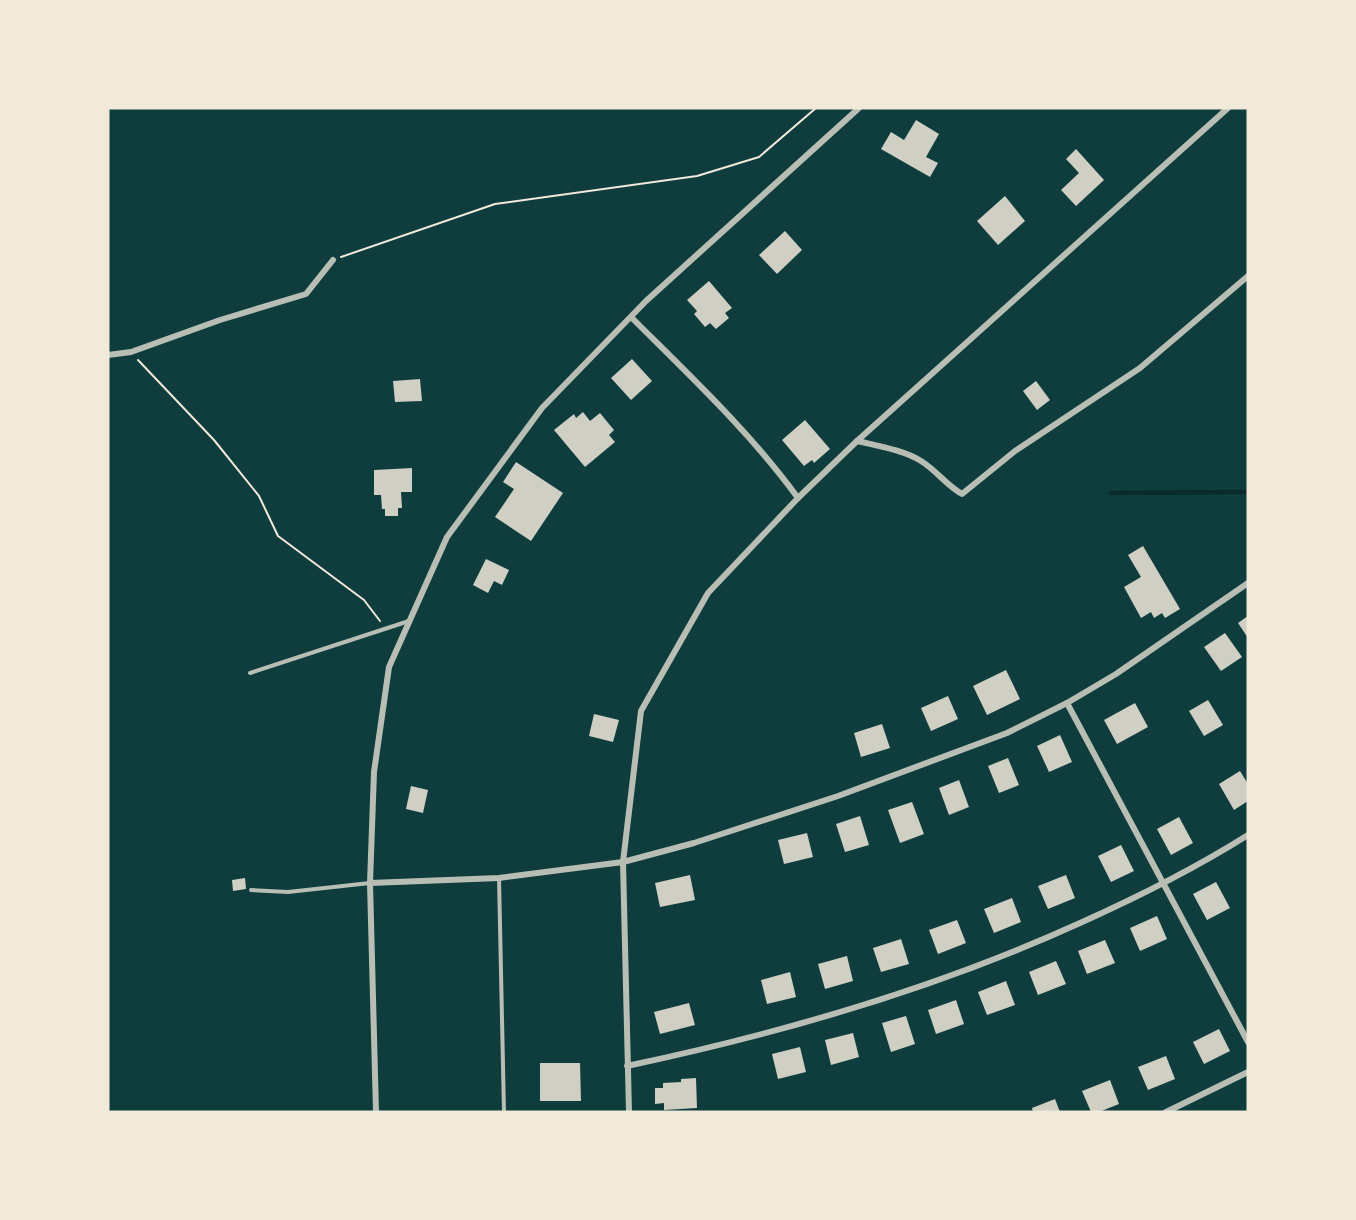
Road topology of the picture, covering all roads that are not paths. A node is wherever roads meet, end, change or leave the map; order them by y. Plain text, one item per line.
1 (859, 108) edge
2 (1228, 108) edge
3 (333, 260) road end
4 (1248, 276) edge
5 (631, 317) junction
6 (108, 355) edge
7 (857, 441) junction
8 (798, 498) junction
9 (1248, 583) edge
10 (410, 621) junction
11 (250, 673) dead end
12 (1067, 703) junction
13 (1248, 835) edge
14 (623, 862) junction
15 (499, 878) junction
16 (370, 883) junction
17 (1163, 884) junction
18 (251, 890) dead end
19 (1248, 1042) edge
20 (627, 1066) junction
21 (1248, 1072) edge
22 (376, 1112) edge
23 (504, 1112) edge
24 (629, 1112) edge
25 (1166, 1112) edge

1 - 5 street
2 - 7 street
3 - 6 street
4 - 7 street
5 - 8 street
5 - 10 street
7 - 8 street
8 - 14 street
9 - 12 street
10 - 11 lane
10 - 16 street
12 - 14 street
12 - 17 street
13 - 17 street
14 - 15 street
14 - 20 street
15 - 16 street
15 - 23 lane
16 - 18 lane
16 - 22 street
17 - 19 street
17 - 20 street
20 - 24 street
21 - 25 street

